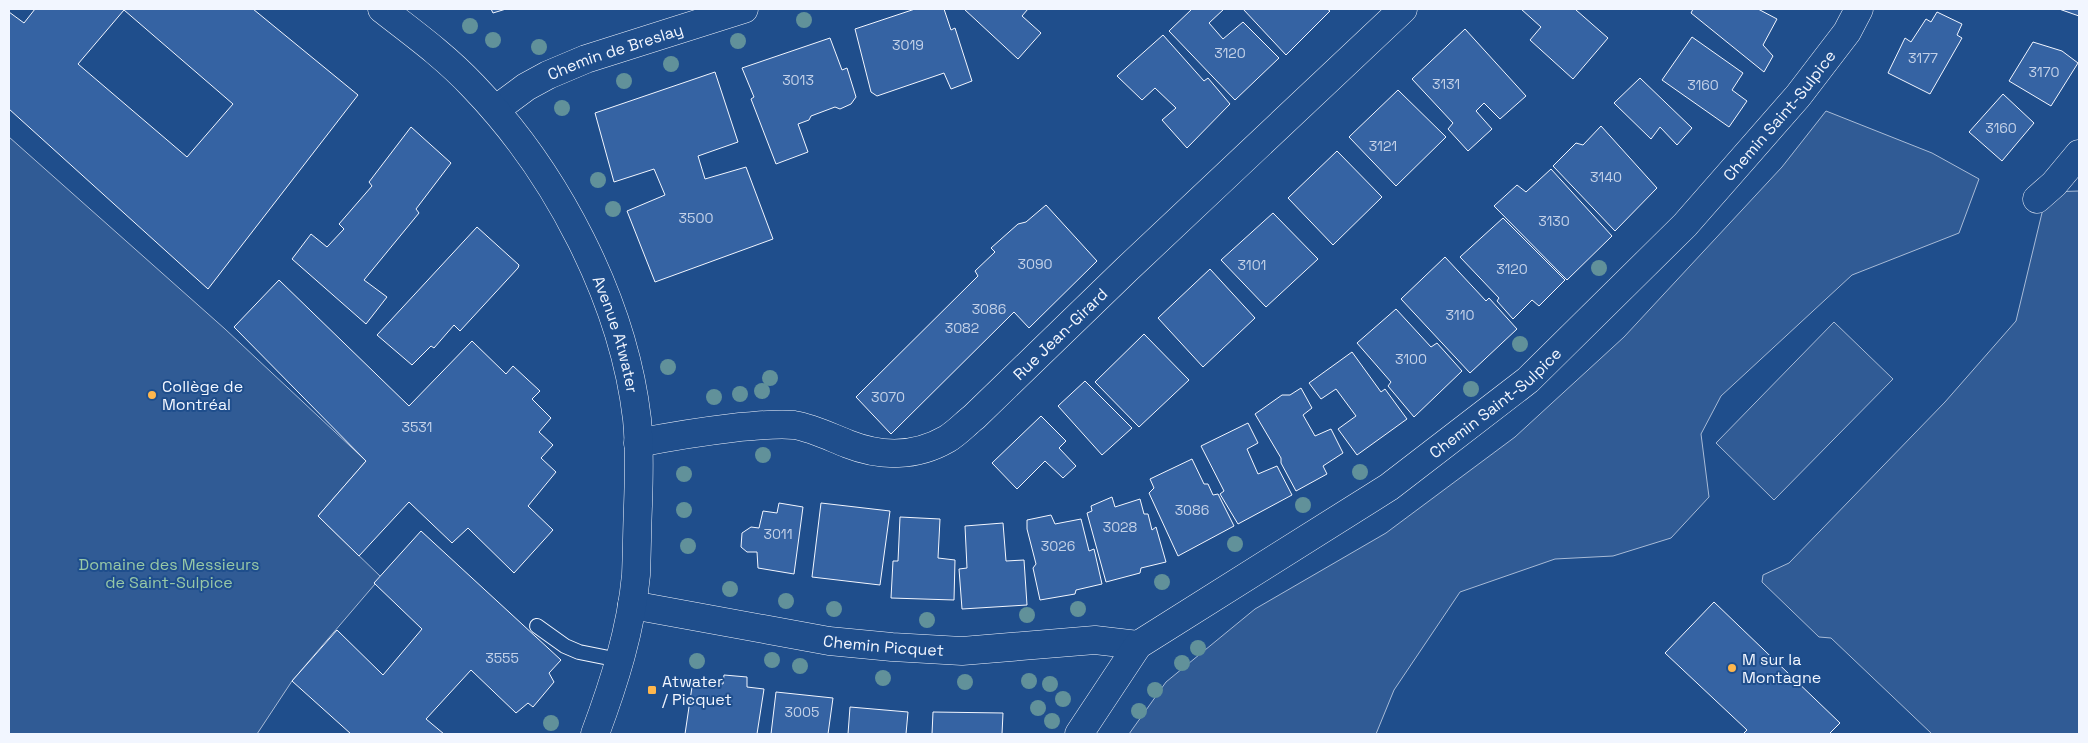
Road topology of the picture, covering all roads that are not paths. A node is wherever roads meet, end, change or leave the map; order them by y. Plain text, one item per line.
1 (382, 9) edge
2 (744, 9) edge
3 (1403, 9) edge
4 (1859, 9) edge
5 (495, 110) junction
6 (2079, 154) edge
7 (2037, 199) dead end
8 (638, 443) junction
9 (632, 605) junction
10 (537, 626) dead end
11 (1138, 645) junction
12 (619, 660) junction
13 (595, 734) edge
14 (1079, 734) edge

1 - 5 street, Avenue Atwater
2 - 5 street, Chemin de Breslay
3 - 8 street, Rue Jean-Girard
4 - 11 street, Chemin Saint-Sulpice
5 - 8 street, Avenue Atwater
6 - 7 street
8 - 9 street, Avenue Atwater
9 - 11 street, Chemin Picquet
9 - 12 street, Avenue Atwater
10 - 12 lane
11 - 14 street, Chemin Saint-Sulpice
12 - 13 street, Avenue Atwater

